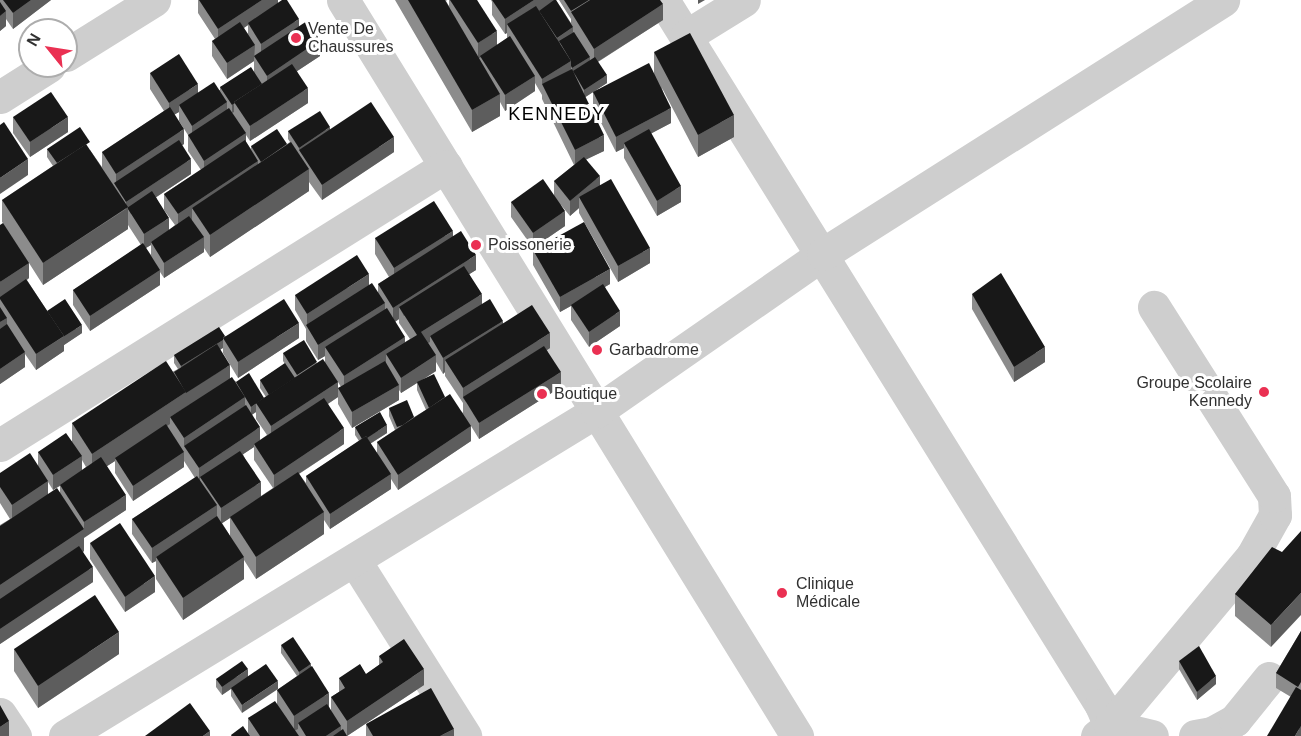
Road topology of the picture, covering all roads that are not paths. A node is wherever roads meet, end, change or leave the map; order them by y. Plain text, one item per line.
1 (153, 0) edge
2 (343, 0) edge
3 (663, 0) edge
4 (744, 0) edge
5 (1222, 0) edge
6 (120, 9) edge
7 (686, 36) junction
8 (78, 45) edge
9 (30, 78) edge
10 (0, 97) edge
11 (446, 166) junction
12 (823, 254) junction
13 (1154, 307) dead end
14 (597, 411) junction
15 (0, 445) edge
16 (354, 561) junction
17 (1269, 678) dead end
18 (0, 714) edge
19 (1103, 731) edge
20 (15, 736) edge
21 (65, 736) edge
22 (465, 736) edge
23 (797, 736) edge
24 (1152, 736) edge
25 (1194, 736) edge

1 - 6 street
2 - 11 street
3 - 7 street
4 - 7 street
5 - 12 street
6 - 8 street
7 - 12 street
9 - 10 street
11 - 14 street
11 - 15 street
12 - 14 street
12 - 19 street
13 - 19 street
14 - 16 street
14 - 23 street
16 - 21 street
16 - 22 street
17 - 25 street
18 - 20 street
19 - 24 street

